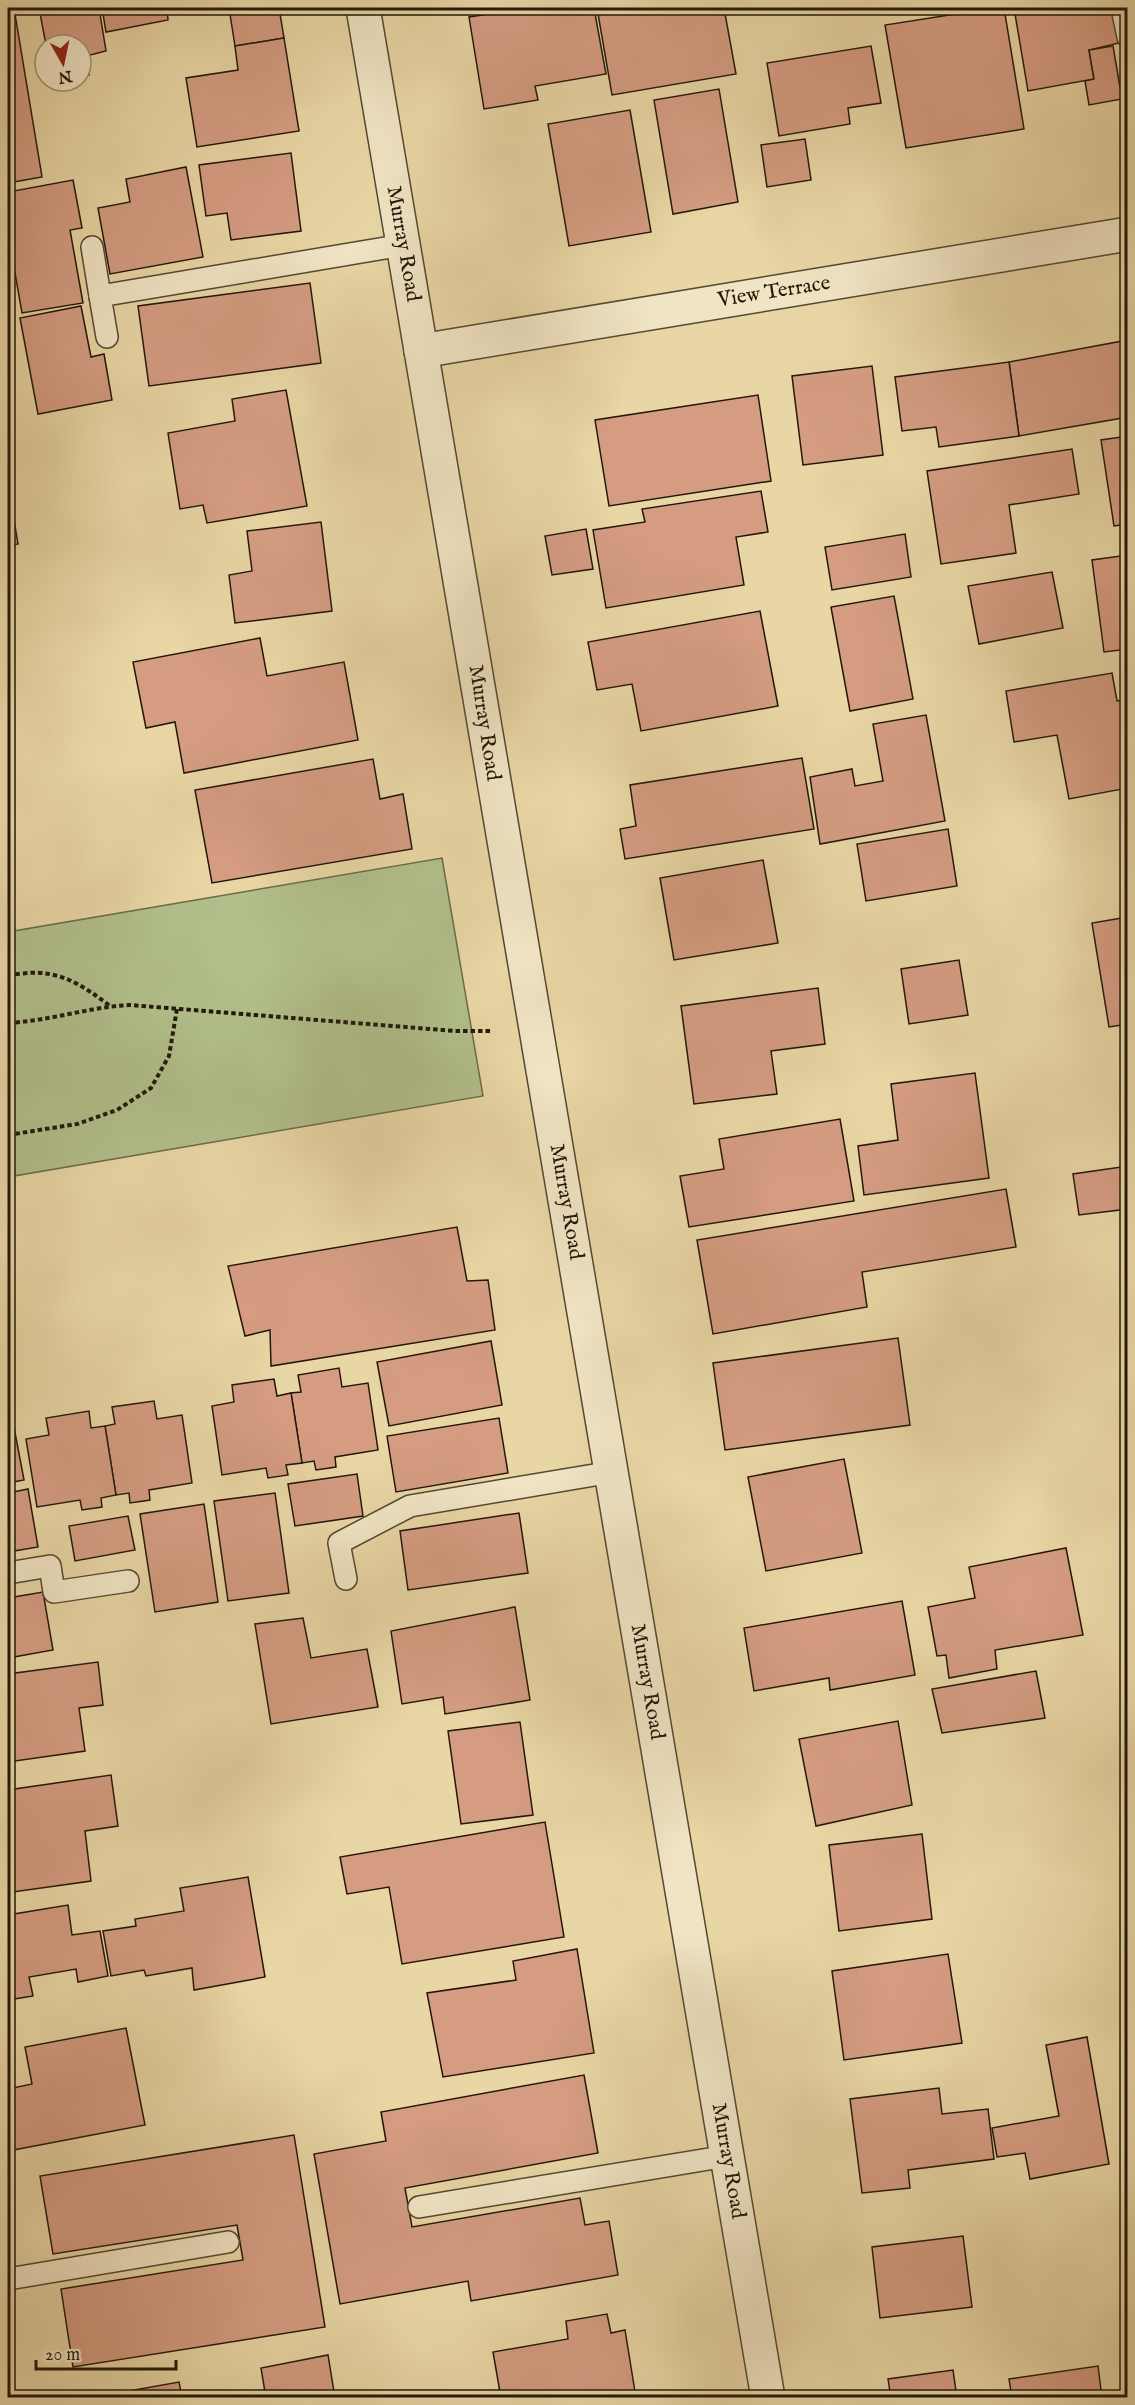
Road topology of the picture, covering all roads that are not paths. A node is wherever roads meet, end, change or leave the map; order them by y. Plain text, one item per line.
1 (363, 8) edge
2 (1122, 8) edge
3 (1128, 37) edge
4 (1128, 234) edge
5 (403, 245) junction
6 (92, 247) dead end
7 (100, 296) junction
8 (107, 337) dead end
9 (421, 351) junction
10 (612, 1472) junction
11 (8, 1573) edge
12 (346, 1579) dead end
13 (128, 1581) dead end
14 (727, 2156) junction
15 (419, 2207) dead end
16 (228, 2242) dead end
17 (8, 2278) edge
18 (768, 2397) edge

1 - 5 street, Murray Road
2 - 3 lane
4 - 9 street, View Terrace
5 - 7 lane
5 - 9 street, Murray Road
6 - 7 lane
7 - 8 lane
9 - 10 street, Murray Road
10 - 12 lane
10 - 14 street, Murray Road
11 - 13 lane
14 - 15 lane
14 - 18 street, Murray Road
16 - 17 lane

